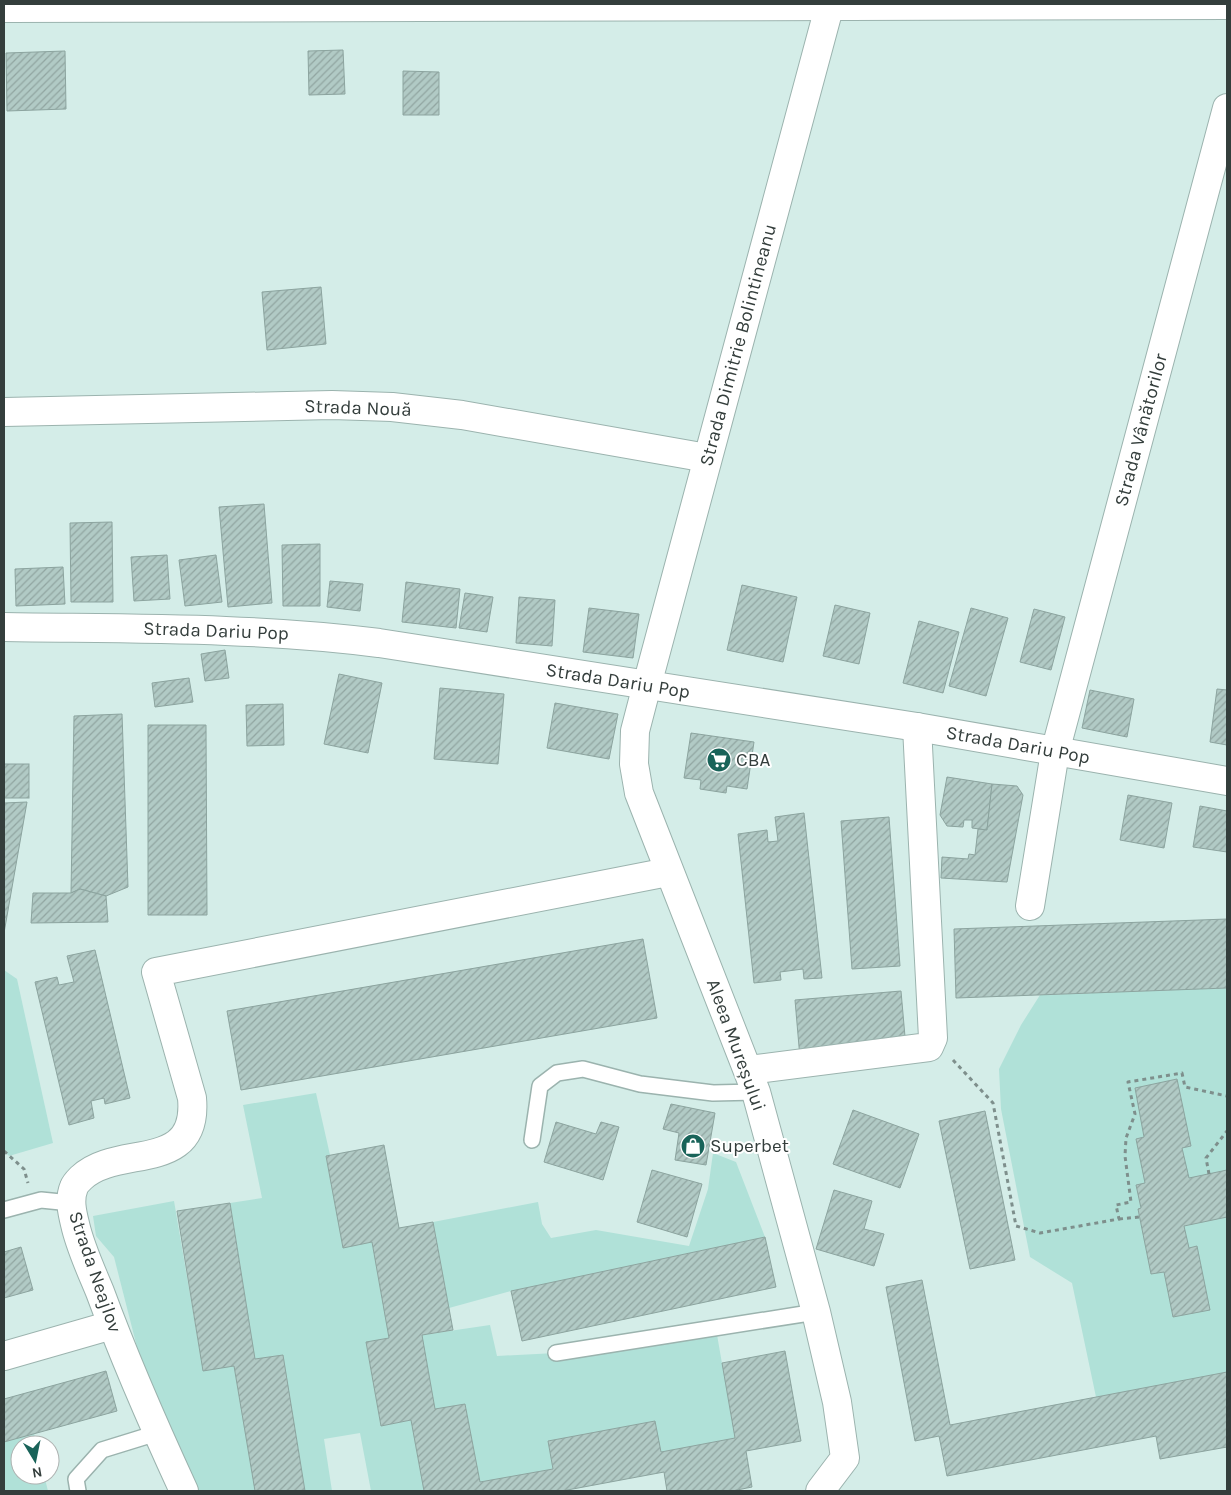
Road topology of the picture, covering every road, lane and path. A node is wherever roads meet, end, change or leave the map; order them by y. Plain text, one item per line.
1 (830, 4) edge
2 (332, 5) edge
3 (1227, 5) edge
4 (4, 8) edge
5 (1227, 108) edge
6 (4, 412) edge
7 (707, 458) junction
8 (4, 628) edge
9 (647, 686) junction
10 (917, 727) junction
11 (1056, 752) junction
12 (1227, 781) edge
13 (668, 872) junction
14 (1030, 906) dead end
15 (933, 1038) junction
16 (753, 1081) junction
17 (1227, 1096) edge
18 (1227, 1131) edge
19 (532, 1140) dead end
20 (4, 1151) edge
21 (1209, 1174) dead end
22 (34, 1201) junction
23 (71, 1203) junction
24 (4, 1210) edge
25 (1140, 1216) dead end
26 (1119, 1219) junction
27 (816, 1312) junction
28 (112, 1325) junction
29 (556, 1353) dead end
30 (4, 1356) edge
31 (157, 1433) junction
32 (78, 1491) edge
33 (184, 1491) edge
34 (820, 1491) edge

1 - 2 street
1 - 3 street
1 - 7 street, Strada Dimitrie Bolintineanu
2 - 4 street
5 - 11 street, Strada Vânătorilor
6 - 7 street, Strada Nouă
7 - 9 street, Strada Dimitrie Bolintineanu
8 - 9 street, Strada Dariu Pop
9 - 10 street, Strada Dariu Pop
9 - 13 street, Aleea Mureșului
10 - 11 street, Strada Dariu Pop
10 - 15 street
11 - 12 street, Strada Dariu Pop
11 - 14 street, Strada Vânătorilor
13 - 16 street, Aleea Mureșului
13 - 23 street, Strada Neajlov
15 - 16 street
15 - 26 path
16 - 19 lane
16 - 27 street, Aleea Mureșului
17 - 26 path
18 - 21 path
20 - 22 path
22 - 23 lane
22 - 24 lane
23 - 28 street, Strada Neajlov
25 - 26 path
27 - 29 lane
27 - 34 street, Aleea Mureșului
28 - 30 street
28 - 31 street, Strada Neajlov
31 - 32 lane
31 - 33 street, Strada Neajlov

